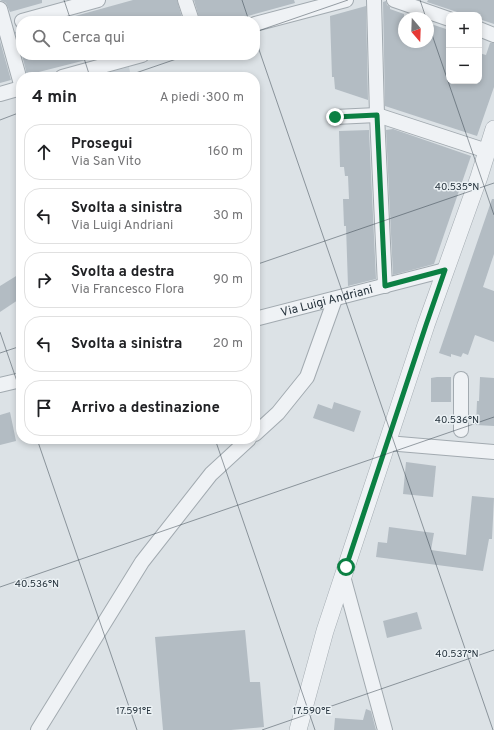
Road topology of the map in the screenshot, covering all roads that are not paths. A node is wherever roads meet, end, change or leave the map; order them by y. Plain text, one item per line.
1 (98, 0) edge
2 (185, 0) edge
3 (346, 0) edge
4 (374, 0) edge
5 (394, 0) edge
6 (0, 9) edge
7 (40, 16) edge
8 (190, 16) edge
9 (446, 18) edge
10 (16, 23) edge
11 (260, 23) edge
12 (4, 26) junction
13 (482, 31) edge
14 (494, 35) edge
15 (124, 60) edge
16 (17, 72) edge
17 (80, 72) edge
18 (16, 89) edge
19 (0, 94) edge
20 (377, 115) junction
21 (335, 117) dead end
22 (494, 129) edge
23 (487, 151) junction
24 (445, 270) junction
25 (385, 286) junction
26 (335, 299) junction
27 (260, 318) edge
28 (461, 379) dead end
29 (16, 381) edge
30 (0, 385) edge
31 (260, 429) edge
32 (461, 430) dead end
33 (244, 444) edge
34 (387, 444) junction
35 (494, 452) edge
36 (343, 576) junction
37 (38, 730) edge
38 (298, 730) edge
39 (384, 730) edge

1 - 7 street
2 - 8 street
3 - 11 street
4 - 20 street
5 - 9 street
6 - 12 street
10 - 12 street
12 - 16 street
13 - 14 street
15 - 17 street
18 - 19 street
20 - 21 street
20 - 23 street
20 - 25 street
22 - 23 street
23 - 24 street
24 - 25 street, Via Luigi Andriani
24 - 34 street
25 - 26 street, Via Luigi Andriani
26 - 27 street, Via Luigi Andriani
26 - 31 street
28 - 32 street
29 - 30 street
33 - 37 street
34 - 35 street
34 - 36 street
36 - 38 street
36 - 39 street

